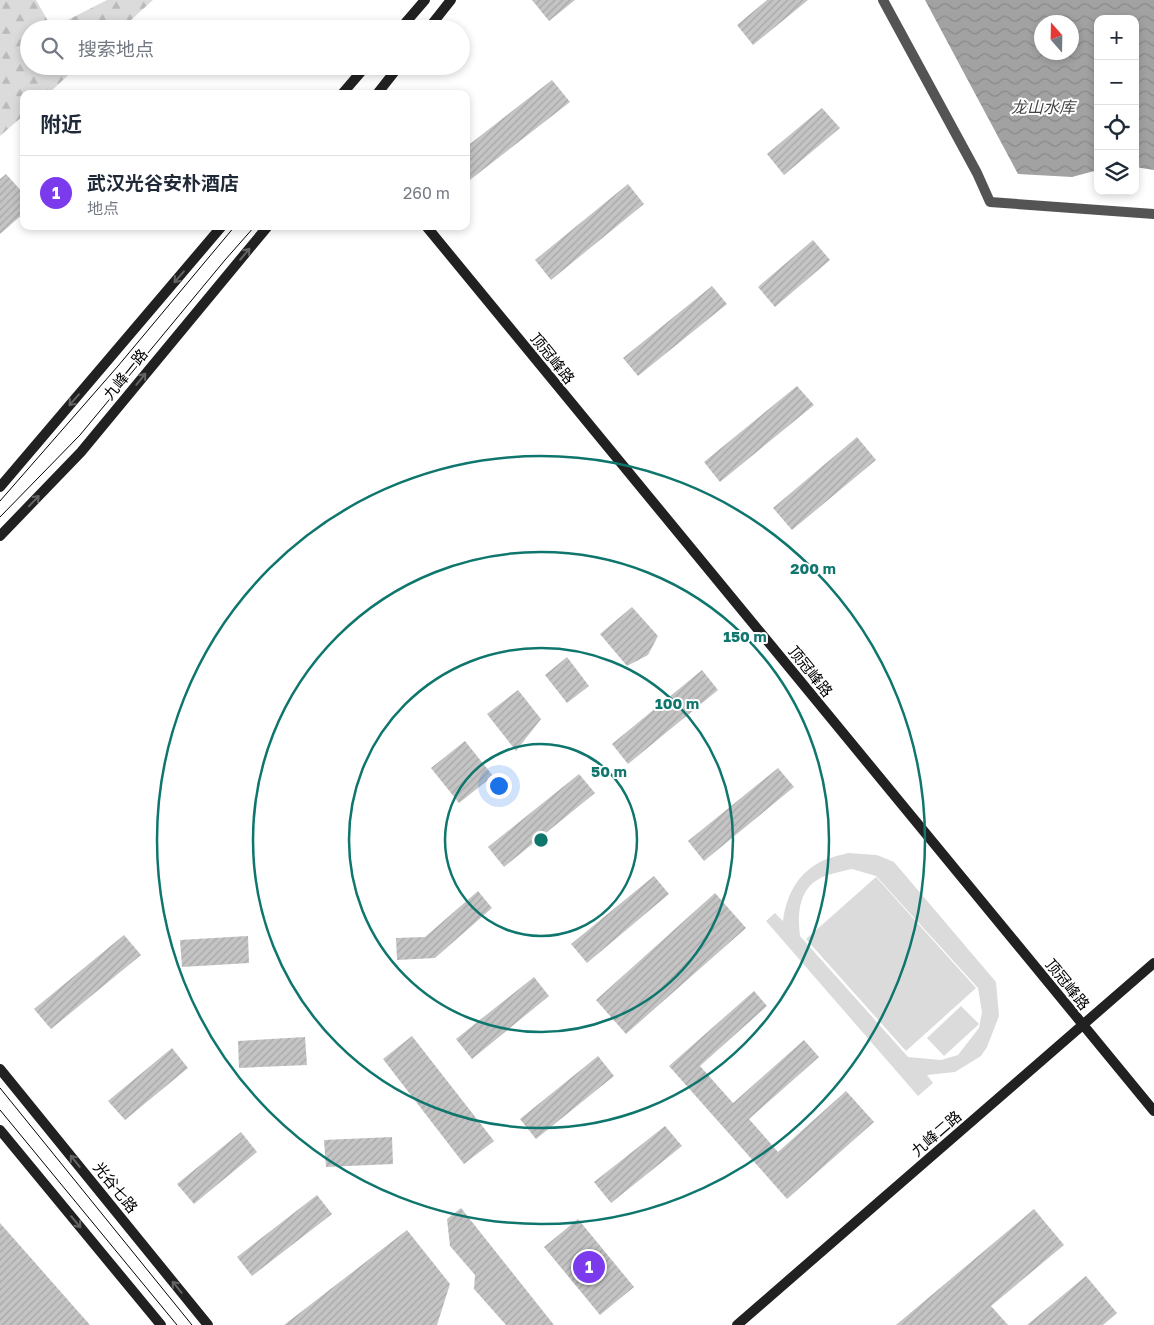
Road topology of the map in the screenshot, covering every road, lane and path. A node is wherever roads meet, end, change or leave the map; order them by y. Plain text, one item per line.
1 (425, 0) edge
2 (451, 0) edge
3 (883, 0) edge
4 (408, 20) edge
5 (435, 20) edge
6 (358, 75) edge
7 (392, 75) edge
8 (345, 90) edge
9 (380, 90) edge
10 (1154, 214) edge
11 (219, 230) edge
12 (265, 230) edge
13 (429, 230) edge
14 (0, 487) edge
15 (0, 536) edge
16 (1154, 963) edge
17 (1083, 1026) junction
18 (0, 1069) edge
19 (1154, 1111) edge
20 (0, 1130) edge
21 (161, 1325) edge
22 (208, 1325) edge
23 (737, 1325) edge

1 - 4 street
2 - 5 street
3 - 10 street
6 - 8 street
7 - 9 street
11 -> 14 street, 九峰一路
15 -> 12 street, 九峰一路
13 - 17 street, 顶冠峰路
16 - 17 street, 九峰二路
17 - 19 street, 顶冠峰路
17 - 23 street, 九峰二路
22 -> 18 street, 光谷七路
20 -> 21 street

